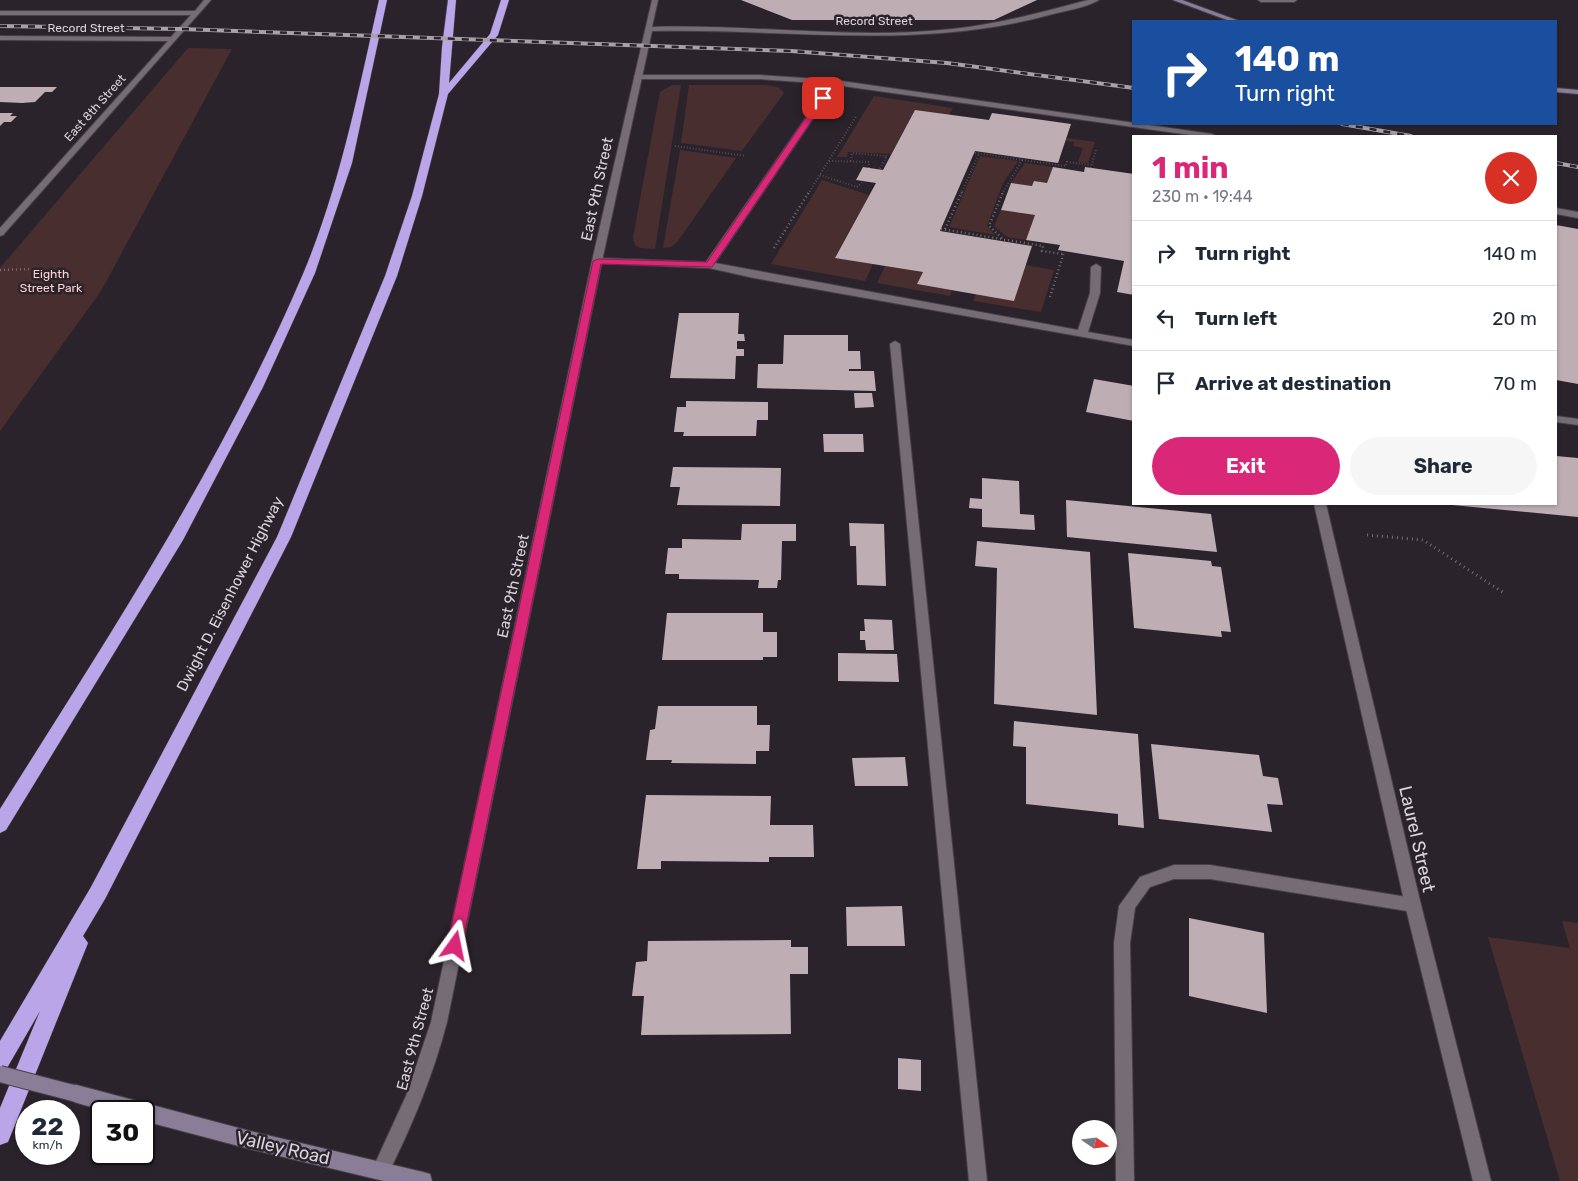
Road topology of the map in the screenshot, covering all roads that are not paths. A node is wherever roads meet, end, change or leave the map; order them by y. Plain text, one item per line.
1 (208, 0) edge
2 (383, 0) edge
3 (452, 0) edge
4 (505, 0) edge
5 (655, 0) edge
6 (1096, 0) edge
7 (1176, 0) edge
8 (1261, 0) edge
9 (1294, 0) edge
10 (0, 13) edge
11 (196, 14) junction
12 (1233, 20) edge
13 (649, 29) junction
14 (0, 38) edge
15 (172, 39) junction
16 (638, 77) junction
17 (834, 82) junction
18 (1557, 90) edge
19 (1578, 92) edge
20 (444, 94) junction
21 (1132, 125) edge
22 (1135, 125) edge
23 (1205, 135) edge
24 (1557, 211) edge
25 (1578, 215) edge
26 (0, 233) edge
27 (598, 261) junction
28 (709, 265) junction
29 (1096, 267) dead end
30 (1082, 334) junction
31 (1132, 343) edge
32 (895, 344) dead end
33 (1557, 419) edge
34 (1578, 422) edge
35 (1320, 505) edge
36 (0, 825) edge
37 (98, 893) junction
38 (1414, 905) junction
39 (0, 1061) edge
40 (0, 1074) edge
41 (97, 1100) edge
42 (155, 1115) edge
43 (0, 1134) edge
44 (381, 1170) junction
45 (423, 1181) edge
46 (978, 1181) edge
47 (1124, 1181) edge
48 (1482, 1181) edge

1 - 11 street, East 8th Street
2 - 36 highway
3 - 20 highway, Dwight D. Eisenhower Highway
4 - 20 highway
5 - 13 street, East 9th Street
6 - 13 street, Record Street
7 - 12 street
8 - 9 street
10 - 11 street, Record Street
11 - 15 street, East 8th Street
13 - 16 street, East 9th Street
14 - 15 street, Record Street
15 - 26 street, East 8th Street
16 - 17 street
16 - 27 street, East 9th Street
17 - 21 street
17 - 28 street
18 - 19 street
20 - 37 highway, Dwight D. Eisenhower Highway
22 - 23 street
24 - 25 street
27 - 28 street
27 - 44 street, East 9th Street
28 - 30 street
29 - 30 street
30 - 31 street
32 - 46 street
33 - 34 street
35 - 38 street, Laurel Street
37 - 39 highway, Dwight D. Eisenhower Highway
37 - 43 highway
38 - 47 street
38 - 48 street, Laurel Street
40 - 41 street, Valley Road, bridge
42 - 44 street, Valley Road
44 - 45 street, Valley Road

